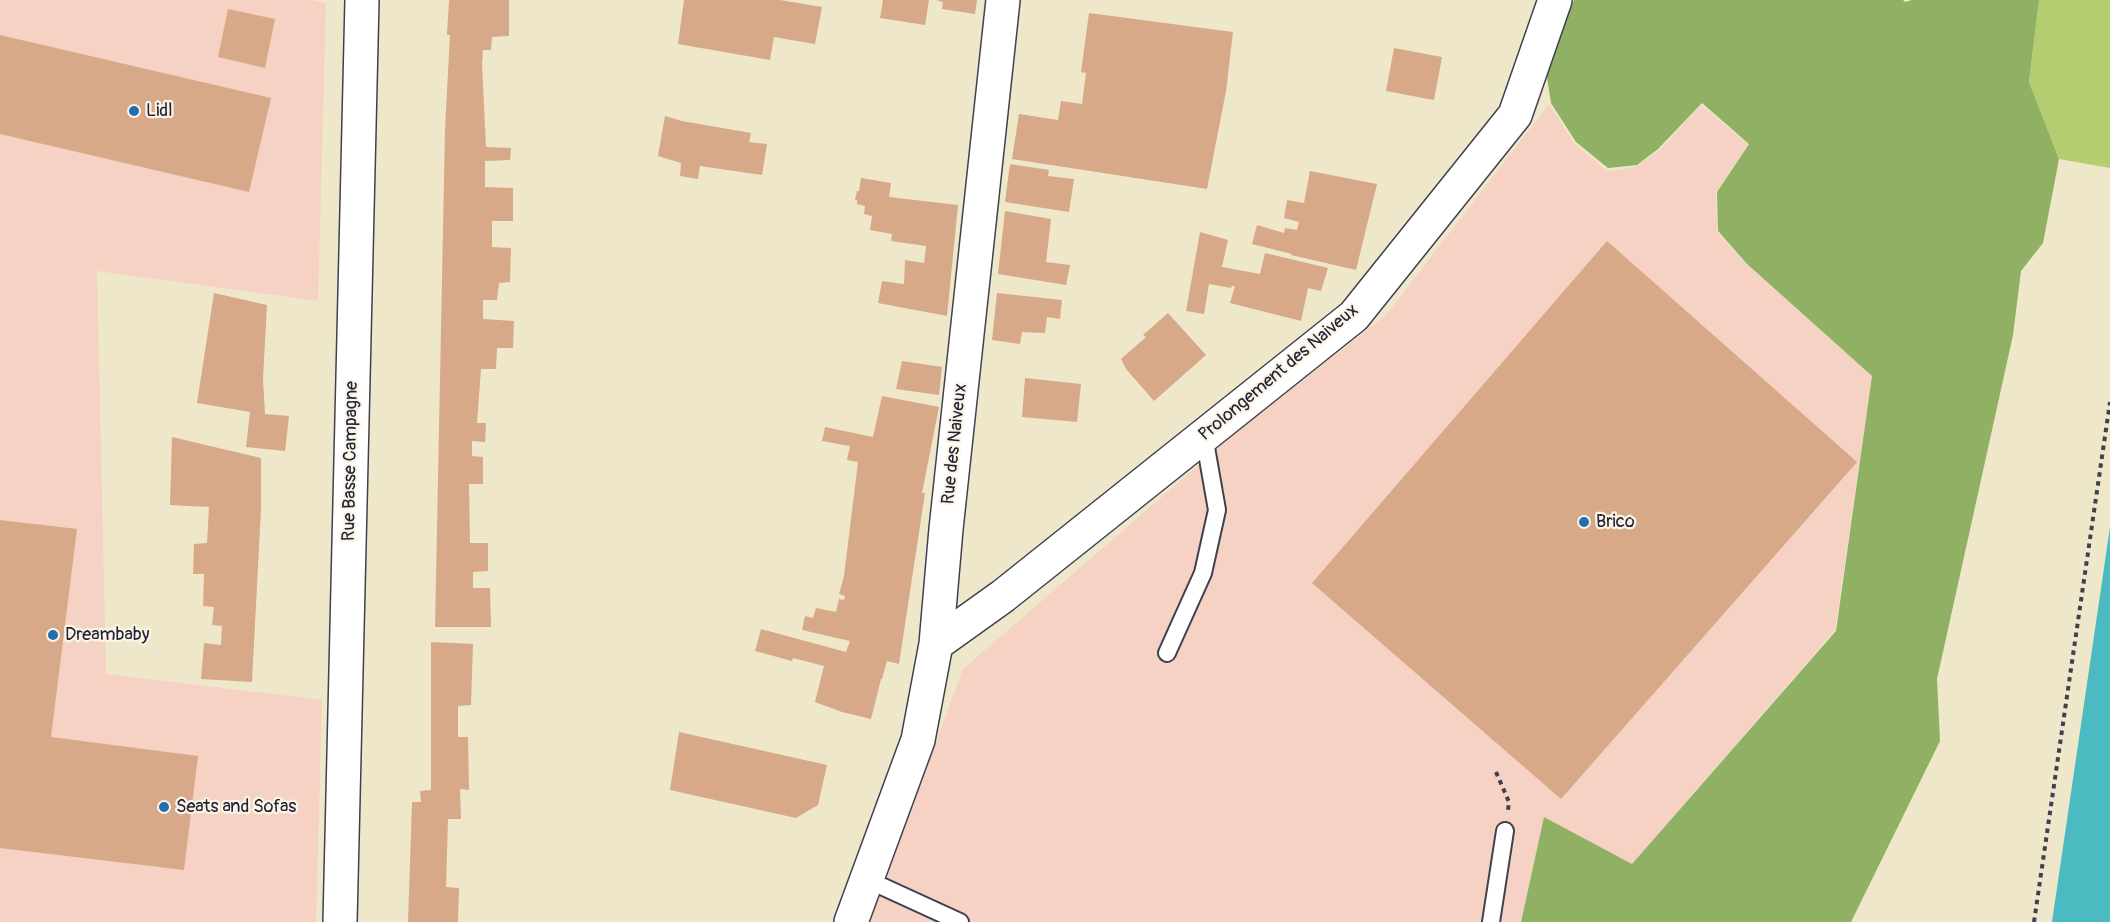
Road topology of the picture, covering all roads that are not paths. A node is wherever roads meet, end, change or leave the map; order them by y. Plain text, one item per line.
1 (362, 0) edge
2 (1003, 0) edge
3 (1554, 0) edge
4 (1204, 436) junction
5 (936, 644) junction
6 (1167, 653) dead end
7 (1506, 823) road end
8 (866, 879) junction
9 (340, 922) edge
10 (851, 922) edge
11 (960, 922) edge
12 (1491, 922) edge

1 - 9 street, Rue Basse Campagne
2 - 5 street, Rue des Naiveux
3 - 4 street, Prolongement des Naiveux
4 - 5 street, Prolongement des Naiveux
4 - 6 lane
5 - 8 street, Rue des Naiveux
7 - 12 lane
8 - 10 street, Rue des Naiveux
8 - 11 lane

